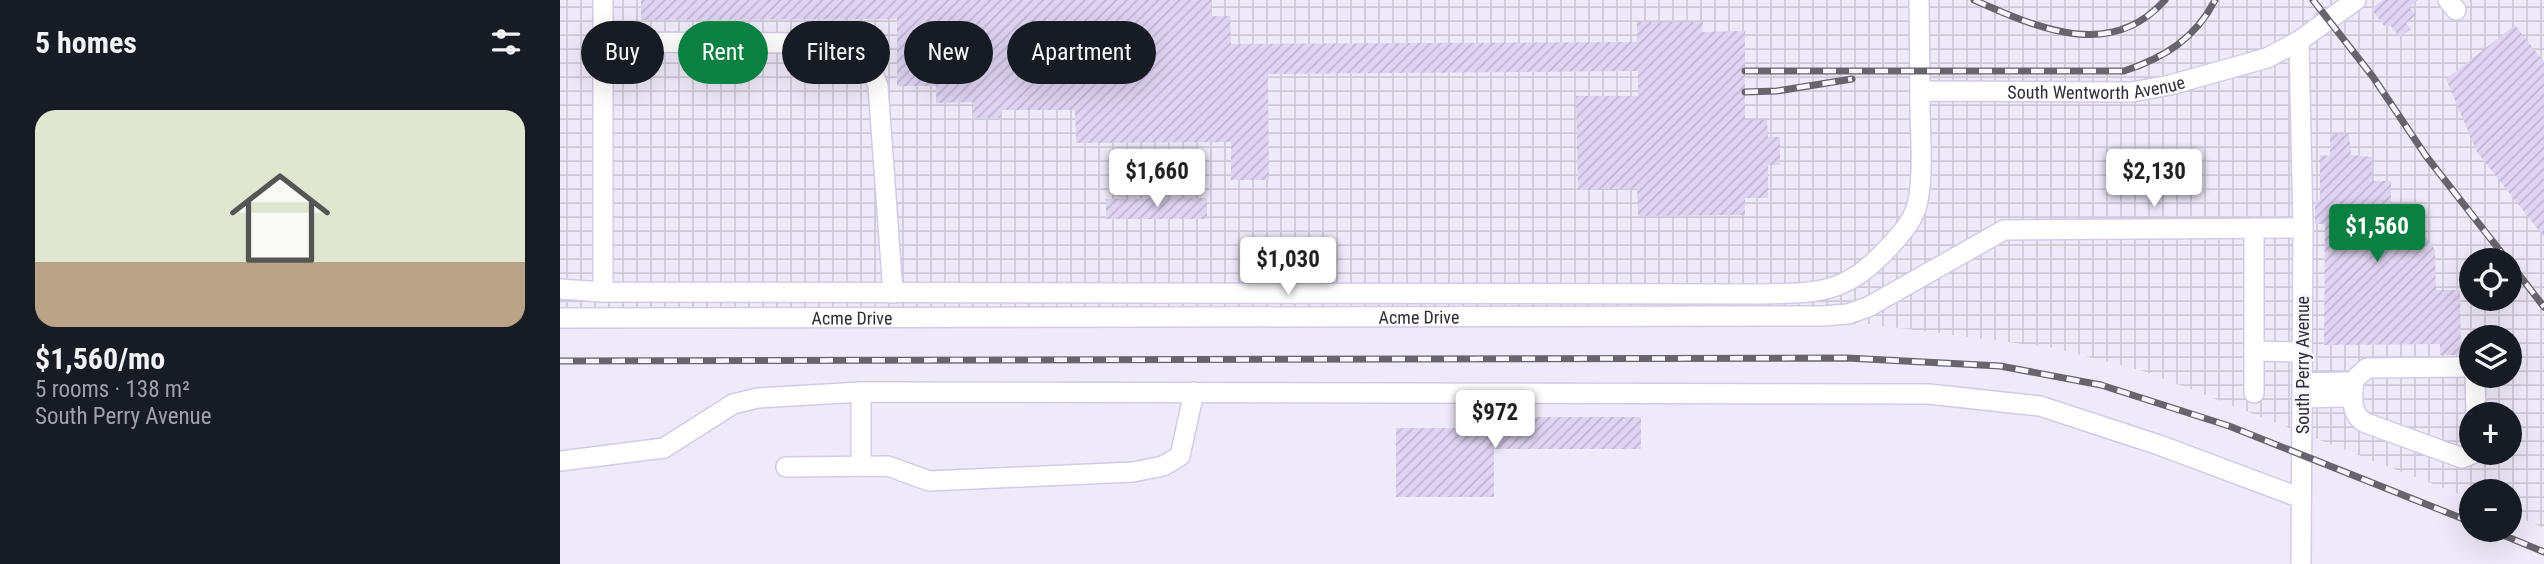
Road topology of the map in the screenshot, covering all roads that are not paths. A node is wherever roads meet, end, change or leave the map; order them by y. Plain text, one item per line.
1 (603, 0) edge
2 (1919, 0) edge
3 (2356, 0) edge
4 (603, 21) edge
5 (2299, 41) junction
6 (664, 42) edge
7 (603, 84) edge
8 (1920, 91) junction
9 (2254, 228) junction
10 (2303, 228) junction
11 (560, 289) edge
12 (603, 292) junction
13 (893, 293) junction
14 (560, 318) edge
15 (2254, 351) junction
16 (2302, 352) junction
17 (2459, 367) edge
18 (2353, 388) junction
19 (2302, 390) junction
20 (861, 392) junction
21 (1194, 392) junction
22 (2254, 393) dead end
23 (2459, 457) edge
24 (560, 461) edge
25 (861, 466) junction
26 (786, 467) dead end
27 (2301, 498) junction
28 (2301, 564) edge

1 - 4 street
2 - 8 street
3 - 5 street, South Wentworth Avenue
5 - 8 street, South Wentworth Avenue
5 - 10 street, South Perry Avenue
6 - 13 street
7 - 12 street
8 - 13 street
9 - 10 street
9 - 14 street, Acme Drive
9 - 15 street
10 - 16 street, South Perry Avenue
11 - 12 street
12 - 13 street
15 - 16 street
15 - 22 street
16 - 19 street, South Perry Avenue
17 - 18 street
18 - 19 street
18 - 23 street
19 - 27 street, South Perry Avenue
20 - 21 street
20 - 24 street
20 - 25 street
21 - 25 street
21 - 27 street
25 - 26 street
27 - 28 street, South Perry Avenue

